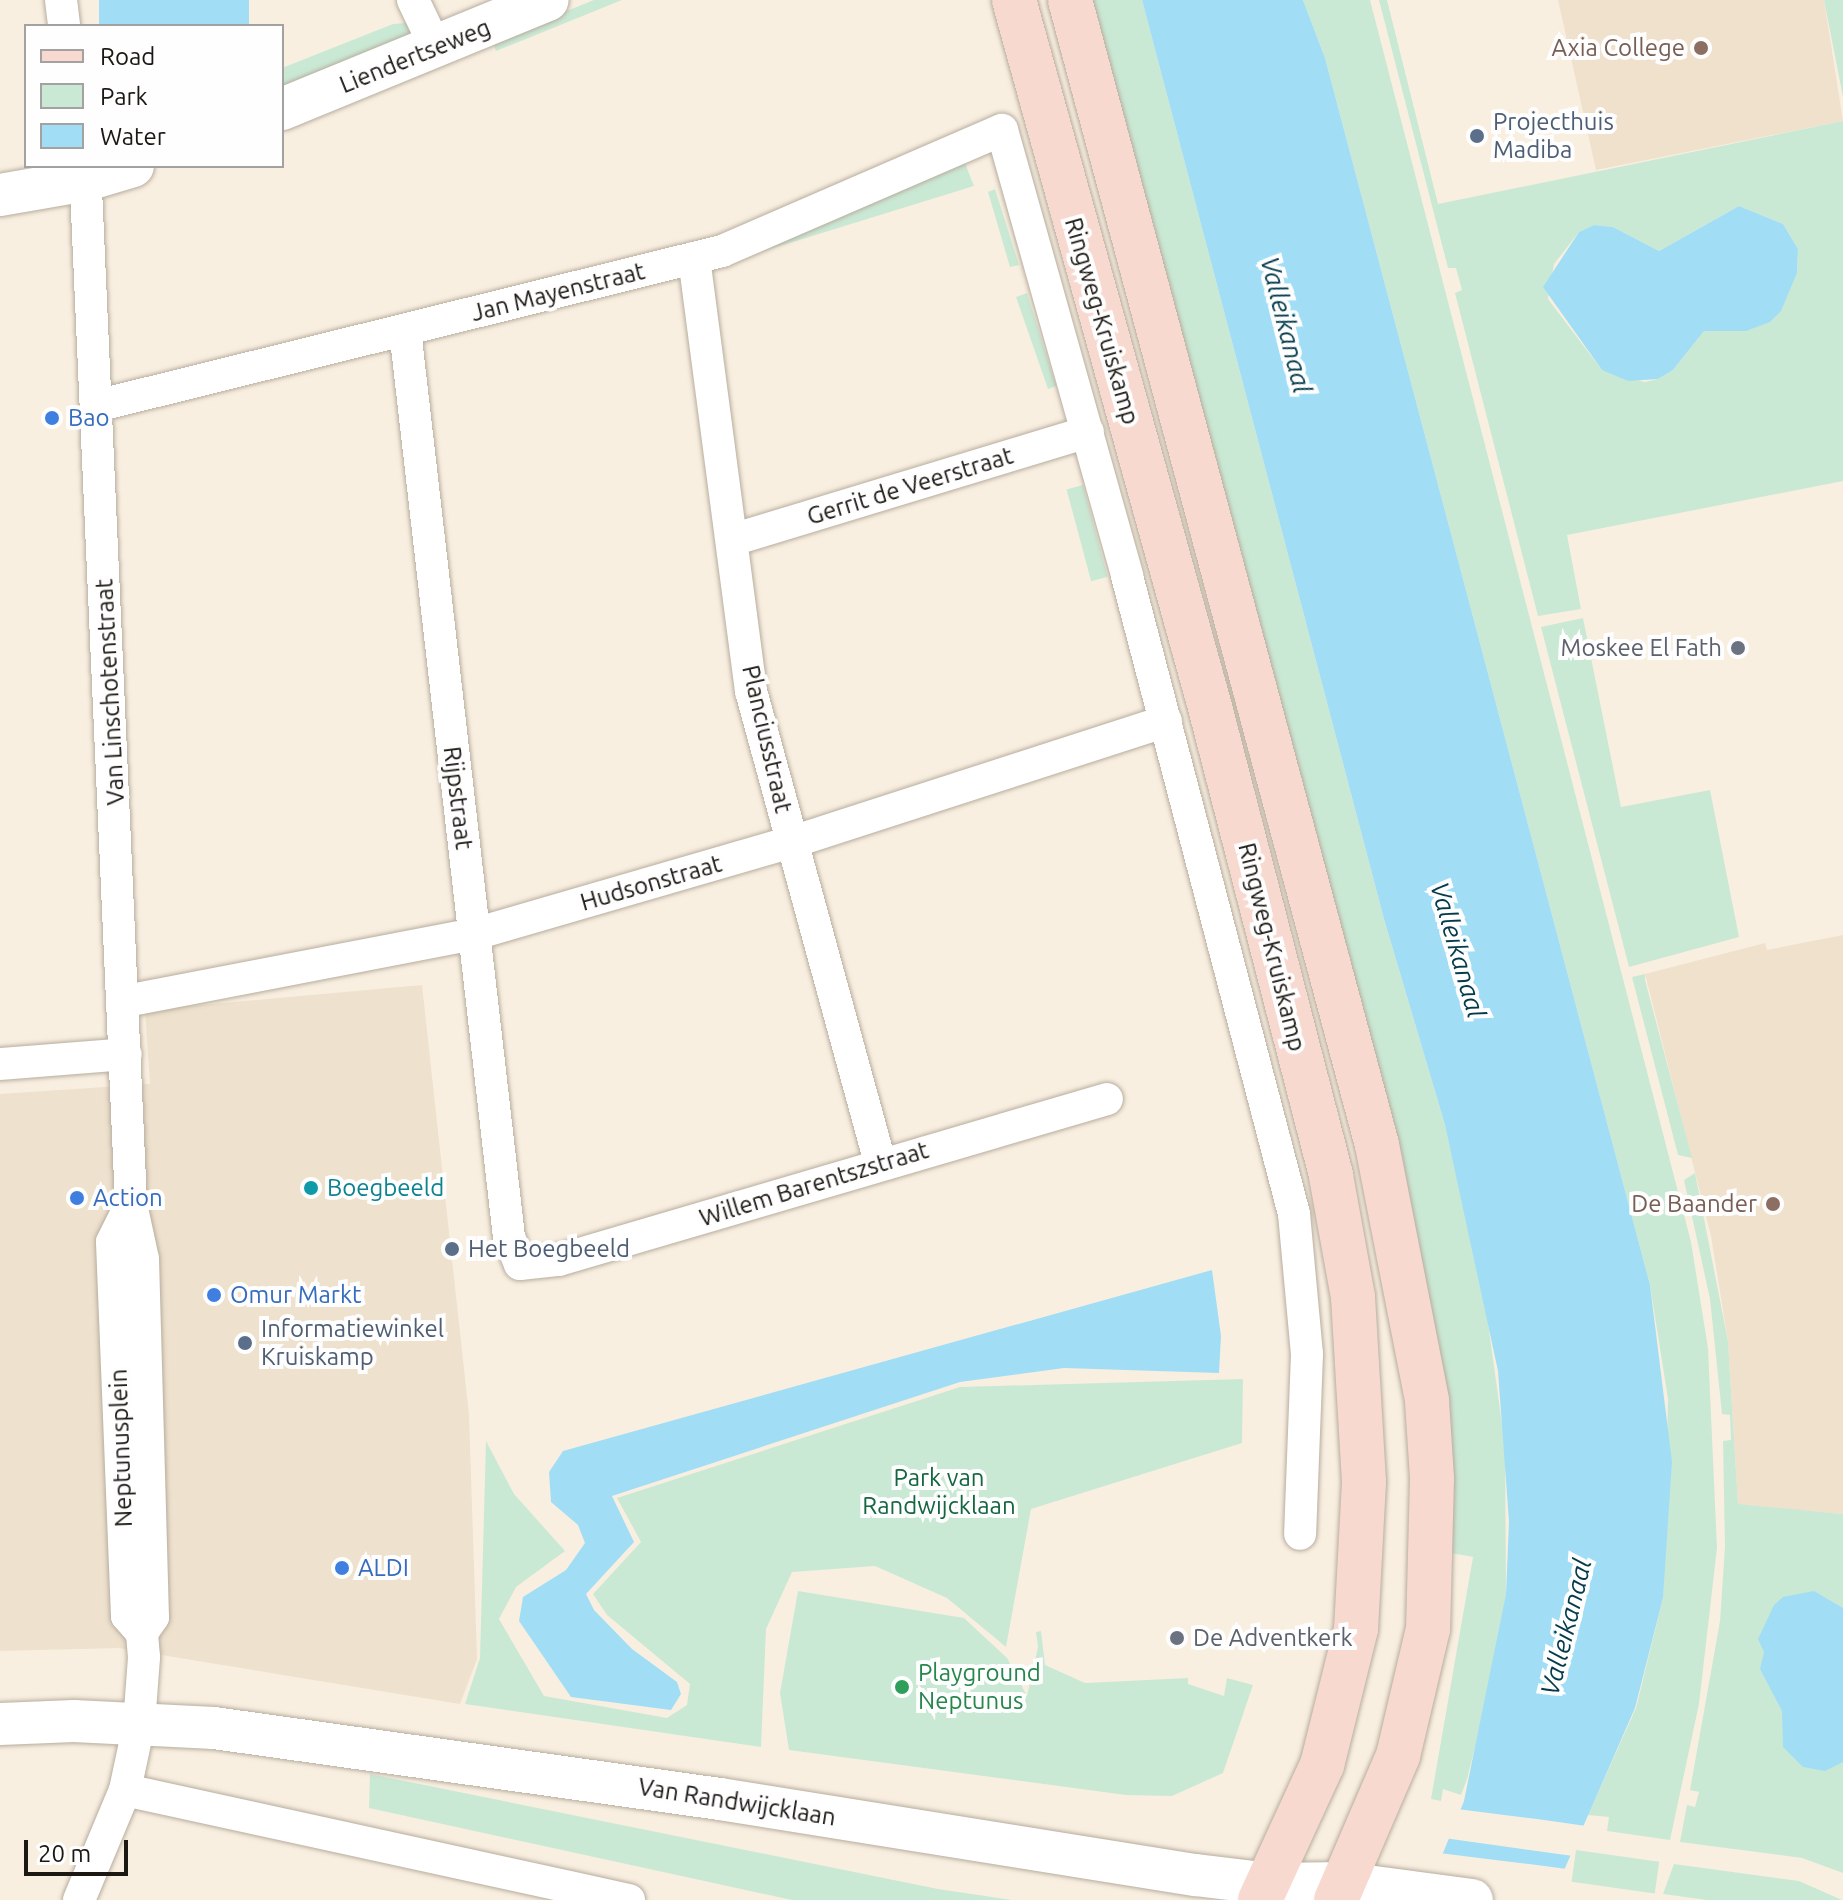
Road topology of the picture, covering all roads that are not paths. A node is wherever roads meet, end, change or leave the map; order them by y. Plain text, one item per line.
1 (61, 0) edge
2 (413, 0) edge
3 (548, 0) edge
4 (1014, 0) edge
5 (1070, 0) edge
6 (64, 24) edge
7 (436, 48) junction
8 (284, 108) edge
9 (1002, 130) joint
10 (120, 168) edge
11 (86, 173) edge
12 (0, 195) edge
13 (694, 258) junction
14 (405, 330) junction
15 (96, 406) junction
16 (1088, 432) junction
17 (732, 540) junction
18 (1166, 721) junction
19 (792, 842) junction
20 (475, 934) junction
21 (126, 1001) junction
22 (126, 1054) junction
23 (0, 1064) edge
24 (1107, 1099) dead end
25 (880, 1163) junction
26 (128, 1259) joint
27 (520, 1264) joint
28 (1300, 1534) dead end
29 (0, 1724) edge
30 (139, 1724) junction
31 (125, 1790) junction
32 (1265, 1892) edge
33 (1341, 1892) edge
34 (79, 1900) edge
35 (629, 1900) edge
36 (1472, 1900) edge

1 - 6 street
2 - 7 street
3 - 7 street, Liendertseweg
4 - 32 main road, Ringweg-Kruiskamp
5 - 33 main road, Ringweg-Kruiskamp
7 - 8 street, Liendertseweg
9 - 13 street, Jan Mayenstraat
9 - 16 street, Ringweg-Kruiskamp
10 - 11 street
11 - 12 street
11 - 15 street, Van Linschotenstraat
13 - 14 street, Jan Mayenstraat
13 - 17 street, Planciusstraat
14 - 15 street, Jan Mayenstraat
14 - 20 street, Rijpstraat
15 - 21 street, Van Linschotenstraat
16 - 17 street, Gerrit de Veerstraat
16 - 18 street, Ringweg-Kruiskamp
17 - 19 street, Planciusstraat
18 - 19 street, Hudsonstraat
18 - 28 street, Ringweg-Kruiskamp
19 - 20 street, Hudsonstraat
19 - 25 street, Planciusstraat
20 - 21 street, Hudsonstraat
20 - 27 street, Rijpstraat
21 - 22 street, Van Linschotenstraat
22 - 23 street
22 - 26 street, Van Linschotenstraat
24 - 25 street, Willem Barentszstraat
25 - 27 street, Willem Barentszstraat
26 - 30 street, Neptunusplein
29 - 30 street, Van Randwijcklaan
30 - 31 street, Neptunusplein
30 - 32 street, Van Randwijcklaan
31 - 34 street, Neptunusplein
31 - 35 street
32 - 33 street, Van Randwijcklaan
33 - 36 street, Van Randwijcklaan

